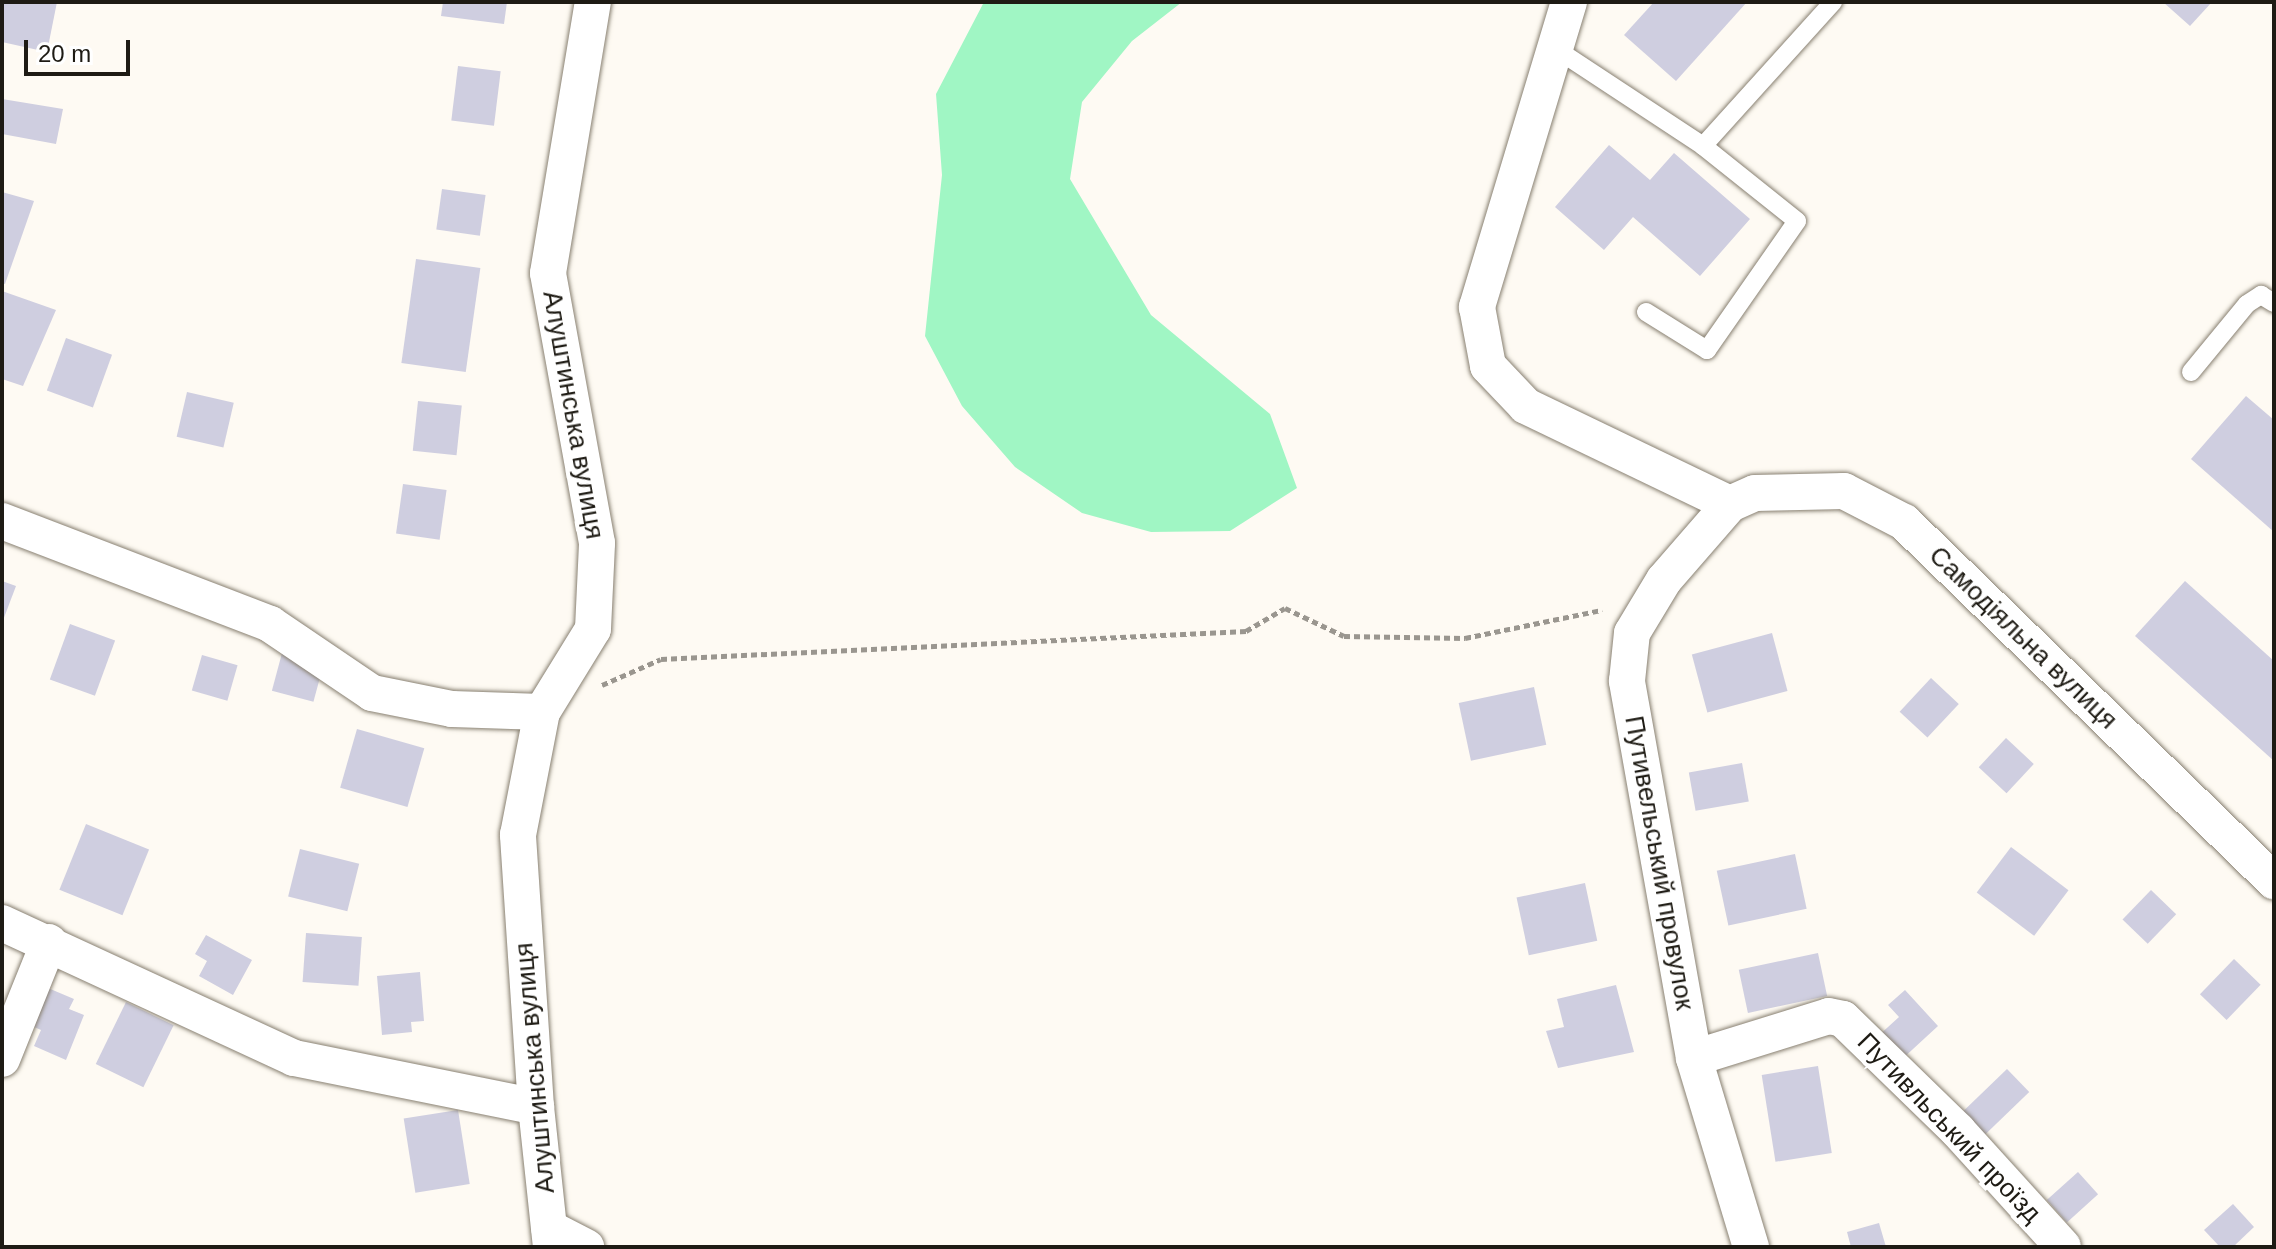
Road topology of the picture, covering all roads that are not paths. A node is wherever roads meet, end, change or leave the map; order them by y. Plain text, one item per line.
1 (593, 2) edge
2 (1569, 2) edge
3 (1833, 2) edge
4 (1553, 47) junction
5 (1703, 146) junction
6 (2274, 303) edge
7 (1646, 312) dead end
8 (2191, 372) dead end
9 (1730, 504) junction
10 (2, 521) edge
11 (542, 712) junction
12 (2274, 881) edge
13 (2, 923) edge
14 (49, 942) junction
15 (1694, 1058) junction
16 (2, 1059) edge
17 (536, 1107) junction
18 (550, 1238) edge
19 (586, 1247) edge
20 (1751, 1247) edge
21 (2063, 1247) edge

1 - 11 street, Алуштинська вулиця
2 - 4 street
3 - 5 lane
4 - 5 lane
4 - 9 street
5 - 7 lane
6 - 8 lane
9 - 12 street, Самодіяльна вулиця
9 - 15 street, Путивельський провулок
10 - 11 street
11 - 17 street, Алуштинська вулиця
13 - 14 street
14 - 16 street
14 - 17 street
15 - 20 street, Путивельський провулок
15 - 21 street, Путивльський проїзд
17 - 18 street, Алуштинська вулиця
18 - 19 street

